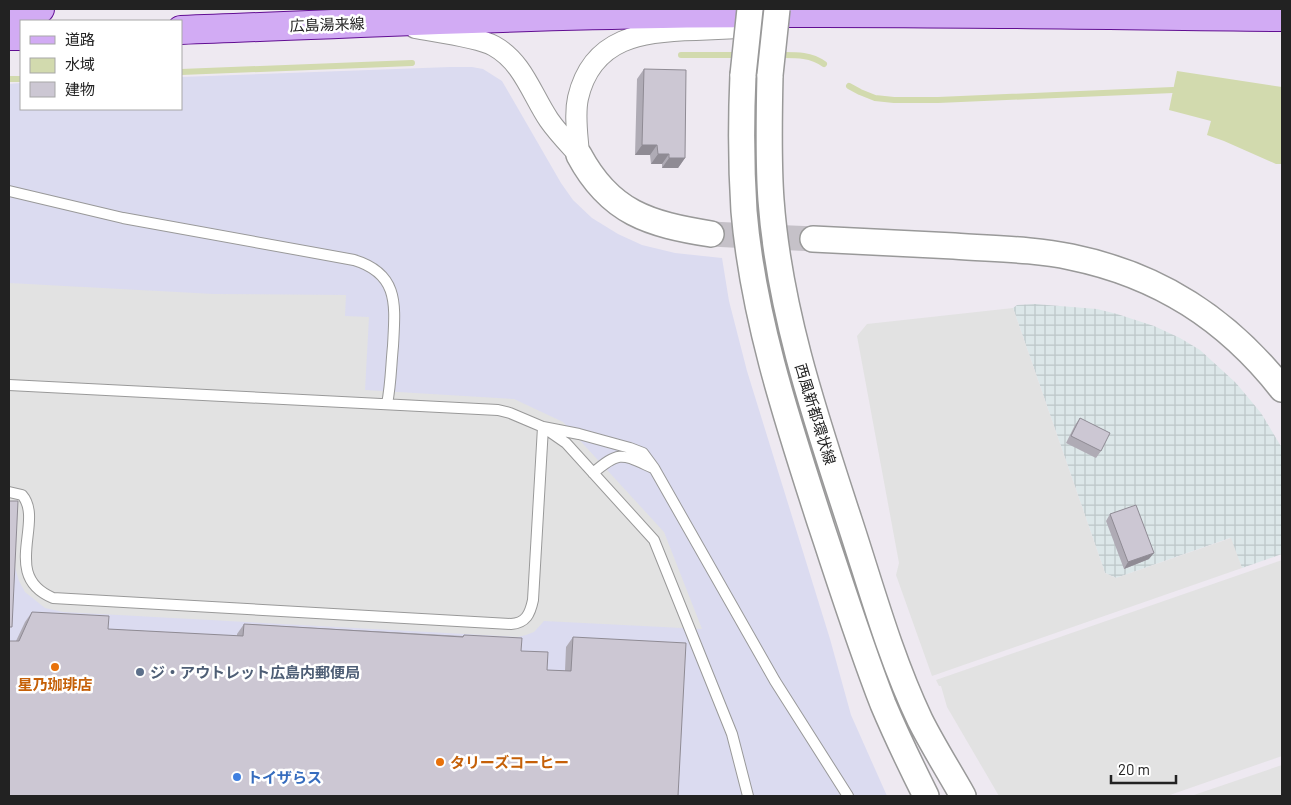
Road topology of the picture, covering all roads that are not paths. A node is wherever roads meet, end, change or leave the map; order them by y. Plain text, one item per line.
1 (40, 9) edge
2 (750, 9) edge
3 (777, 9) edge
4 (9, 10) edge
5 (876, 13) junction
6 (1282, 17) edge
7 (385, 22) junction
8 (182, 30) edge
9 (579, 156) junction
10 (9, 191) edge
11 (711, 234) tunnel mouth
12 (813, 239) tunnel mouth
13 (9, 385) edge
14 (1282, 389) edge
15 (387, 404) junction
16 (543, 427) junction
17 (654, 468) junction
18 (593, 473) junction
19 (9, 492) edge
20 (850, 614) junction
21 (748, 796) edge
22 (848, 796) edge
23 (908, 796) edge
24 (926, 796) edge
25 (963, 796) edge

1 - 4 main road
2 - 20 street, 西風新都環状線, bridge
3 - 25 street, 西風新都環状線, bridge
5 - 6 main road, 広島湯来線
5 - 7 main road, 広島湯来線
5 - 9 street
7 - 8 main road, 広島湯来線
7 - 9 street
9 - 11 street
10 - 15 lane
12 - 14 street
13 - 15 lane
15 - 16 lane
16 - 17 lane
16 - 18 lane
16 - 19 lane
17 - 18 lane
17 - 22 lane
18 - 21 lane
20 - 23 street
20 - 24 street, 西風新都環状線

